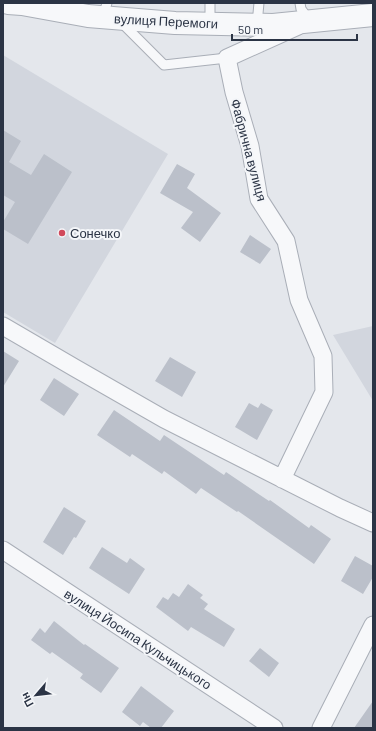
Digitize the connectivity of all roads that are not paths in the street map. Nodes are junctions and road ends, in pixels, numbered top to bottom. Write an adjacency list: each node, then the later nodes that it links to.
1 (8, 3): 4 (street, вулиця Перемоги)
2 (259, 3): 7 (lane)
3 (305, 12): 6 (street, вулиця Перемоги); 7 (street, вулиця Перемоги); 8 (street)
4 (109, 13): 5 (street, вулиця Перемоги); 8 (lane)
5 (210, 13): 7 (street, вулиця Перемоги)
6 (373, 15)
7 (257, 24)
8 (227, 58): 10 (street, Фабрична вулиця)
9 (3, 326): 10 (street)
10 (282, 479): 11 (street)
11 (373, 523)
12 (3, 550): 14 (street, вулиця Йосипа Кульчицького)
13 (373, 625): 15 (street)
14 (274, 728)
15 (321, 728)

